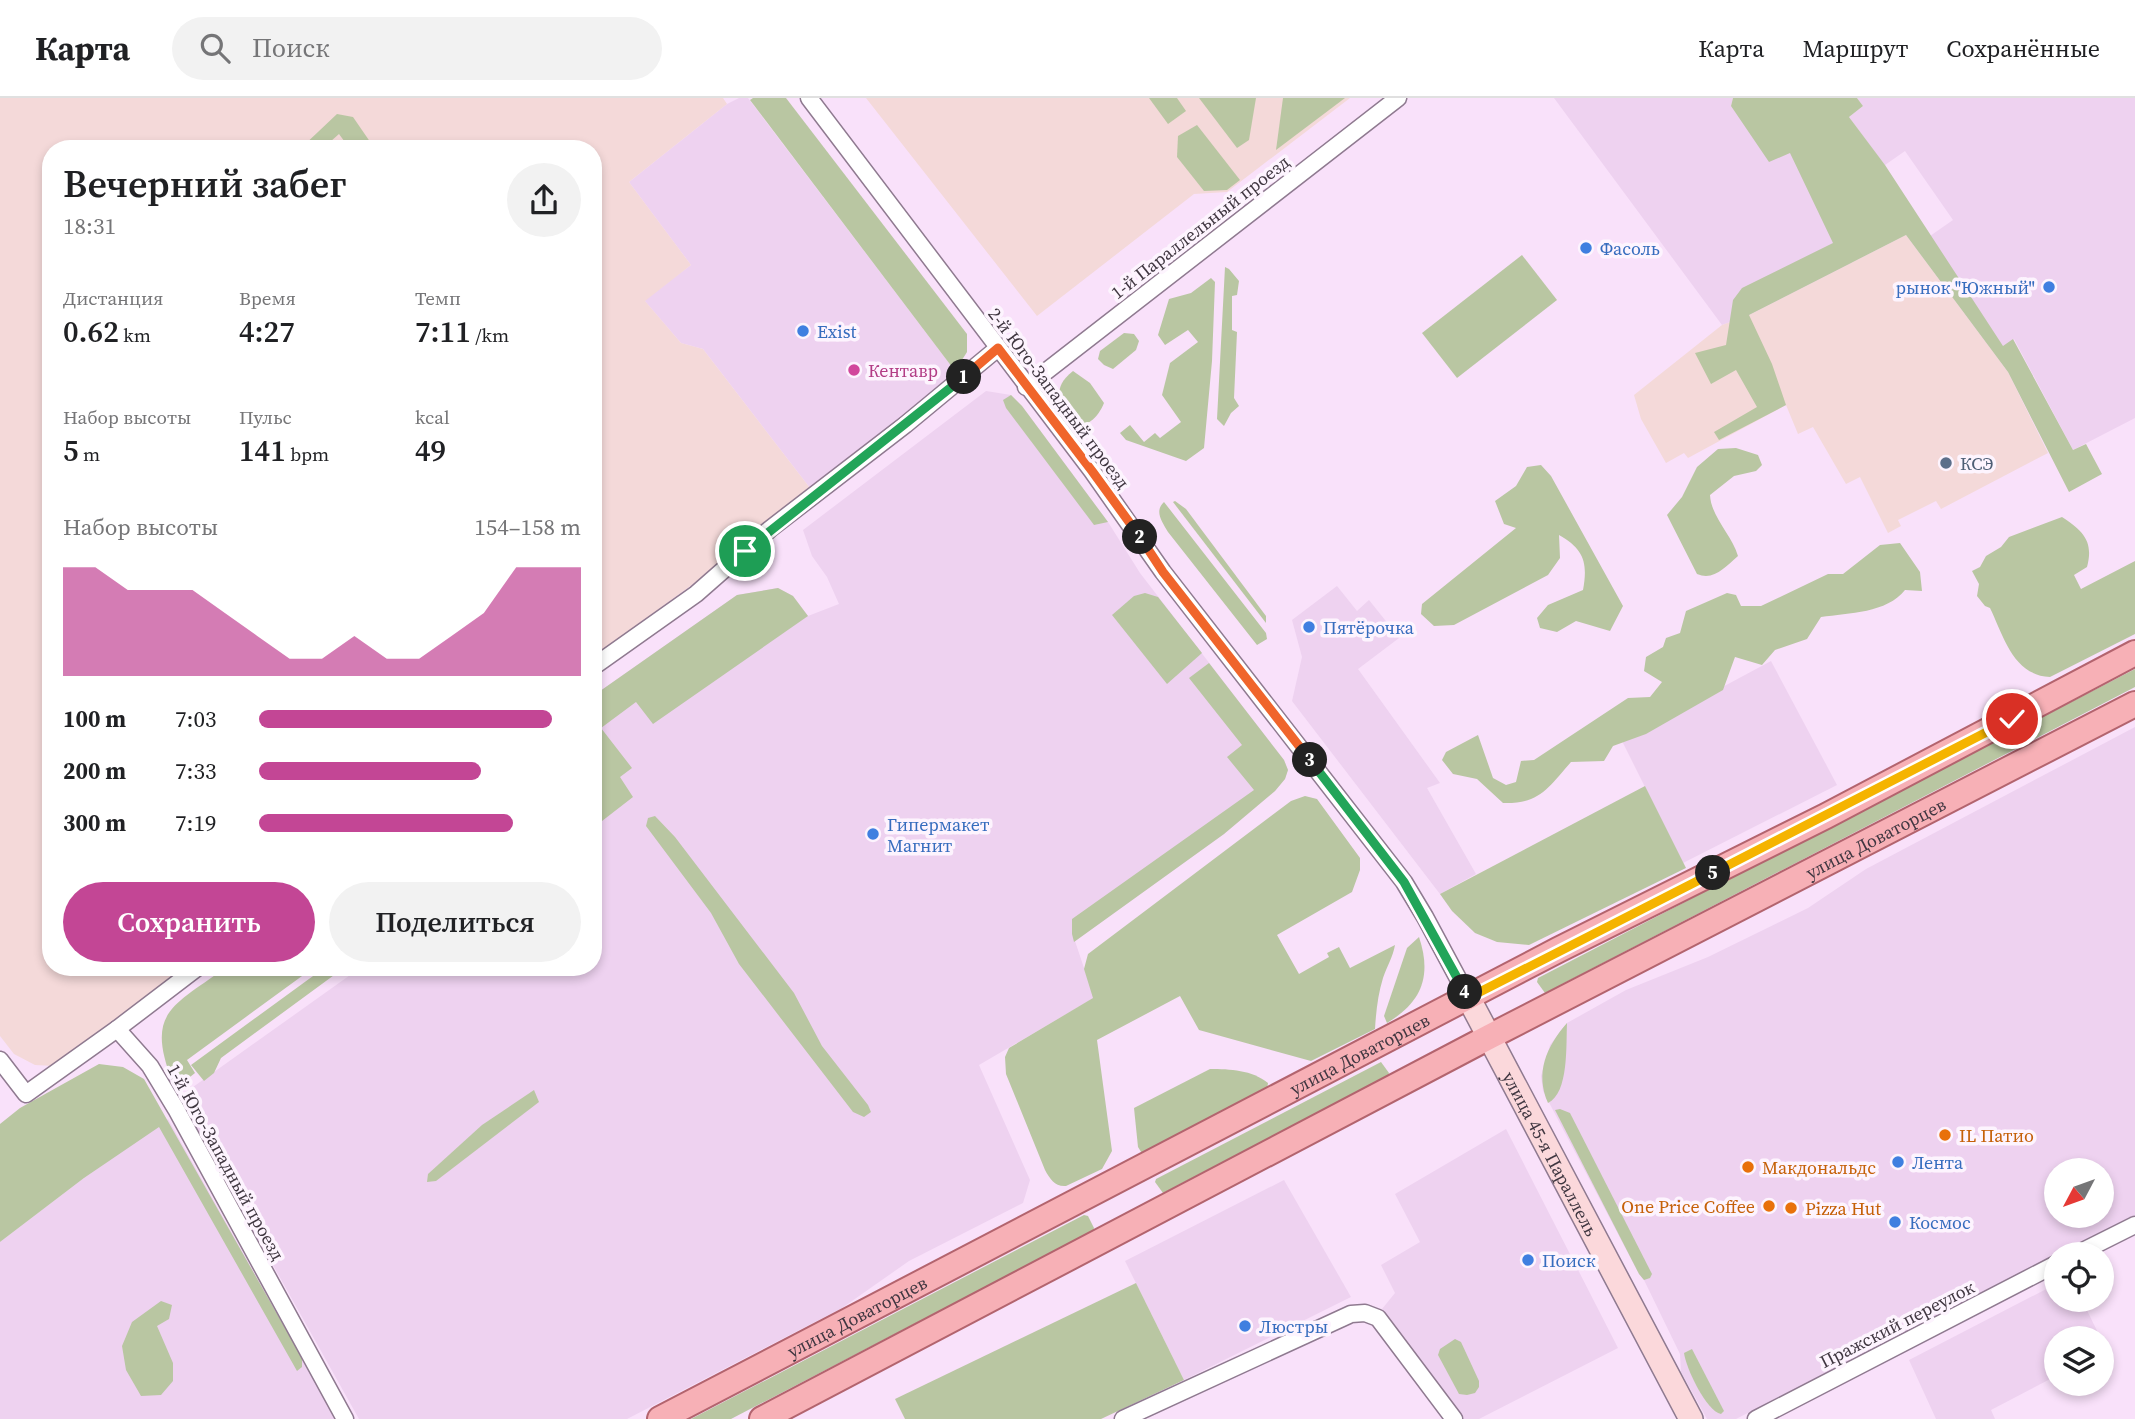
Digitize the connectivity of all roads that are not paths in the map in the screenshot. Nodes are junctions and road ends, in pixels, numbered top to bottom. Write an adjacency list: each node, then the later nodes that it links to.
1 (808, 98): 3 (street, 2-й Юго-Западный проезд)
2 (1398, 98): 4 (street, 1-й Параллельный проезд)
3 (998, 348): 4 (street, 2-й Юго-Западный проезд); 6 (street)
4 (1026, 387): 9 (street, 2-й Юго-Западный проезд)
5 (2135, 653): 9 (main road, улица Доваторцев)
6 (602, 661)
7 (2135, 704): 11 (main road, улица Доваторцев)
8 (187, 976): 10 (street)
9 (1468, 998): 11 (main road, улица 45-я Параллель); 17 (main road, улица Доваторцев)
10 (117, 1029): 12 (street); 16 (street, 1-й Юго-Западный проезд)
11 (1489, 1037): 18 (main road, улица Доваторцев); 21 (main road, улица 45-я Параллель)
12 (0, 1060)
13 (2135, 1225): 14 (street)
14 (2101, 1242)
15 (2044, 1270): 22 (street, Пражский переулок)
16 (345, 1419)
17 (660, 1419)
18 (762, 1419)
19 (1123, 1419): 20 (street)
20 (1454, 1419)
21 (1691, 1419)
22 (1756, 1419)

